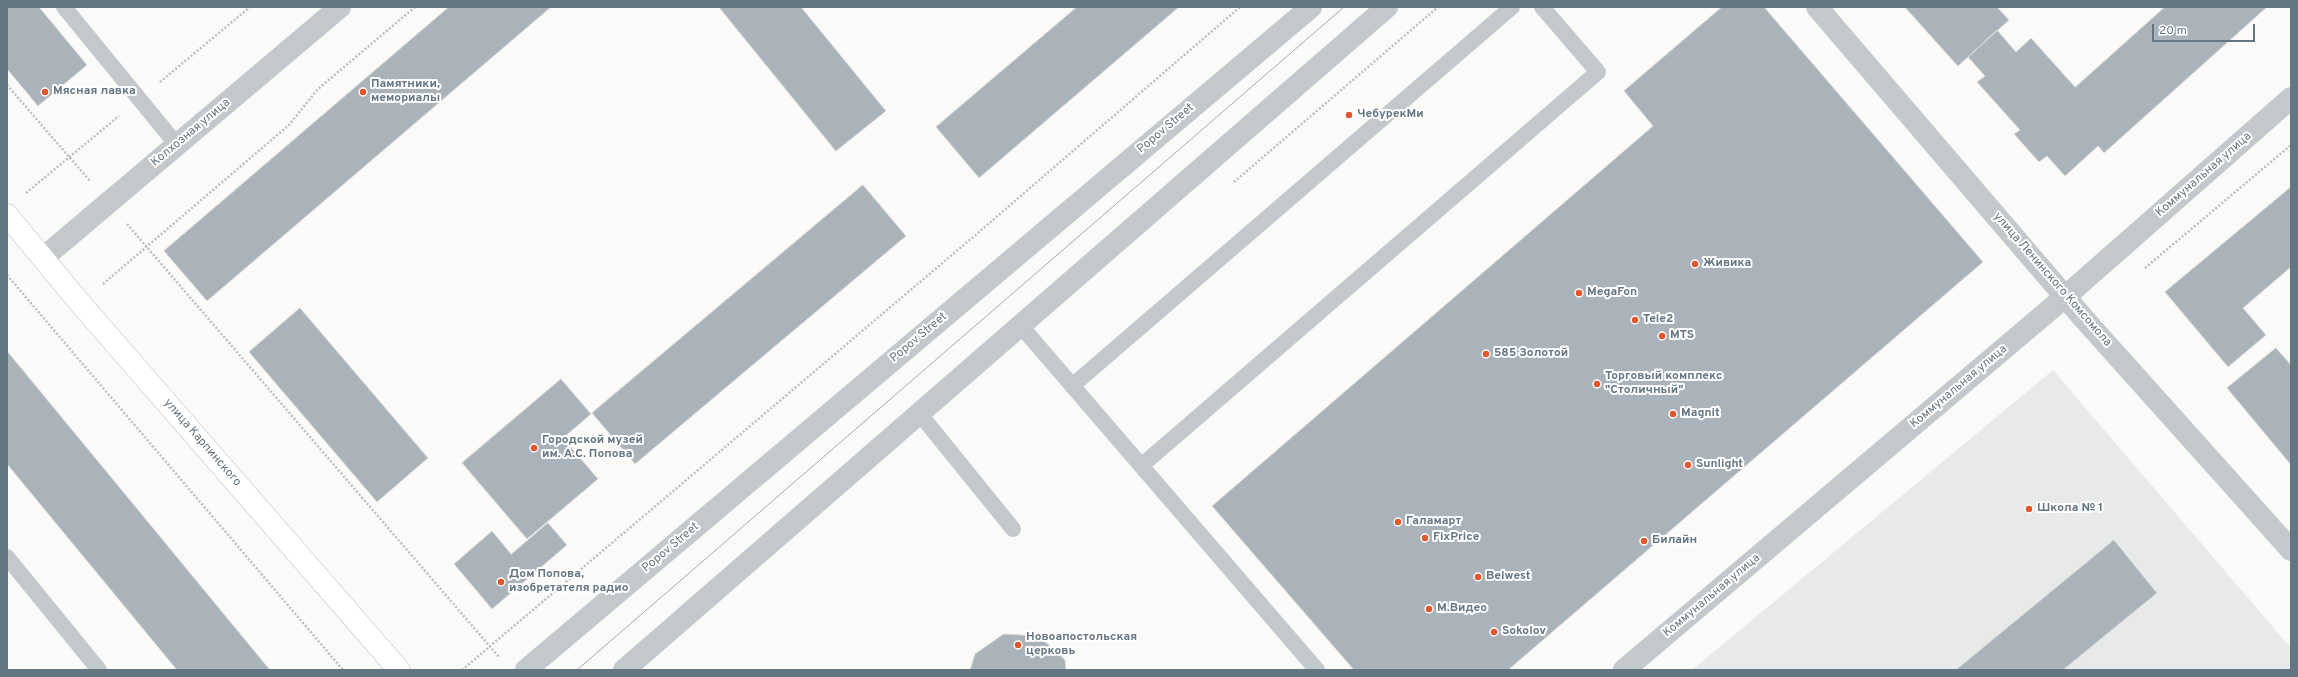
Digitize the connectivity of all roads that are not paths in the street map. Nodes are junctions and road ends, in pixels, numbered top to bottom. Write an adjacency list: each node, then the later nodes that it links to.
1 (64, 7): 9 (lane)
2 (340, 7): 9 (street, Колхозная улица)
3 (1311, 7): 23 (street, Popov Street)
4 (1387, 7): 13 (street)
5 (1512, 7): 14 (lane)
6 (1542, 7): 16 (lane)
7 (1817, 7): 12 (street, улица Ленинского Комсомола)
8 (2291, 98): 12 (street, Коммунальная улица)
9 (177, 145): 11 (street, Колхозная улица)
10 (7, 215): 11 (main road, улица Карпинского)
11 (43, 258): 22 (main road, улица Карпинского)
12 (2066, 296): 18 (street, улица Ленинского Комсомола); 20 (street, Коммунальная улица)
13 (1020, 326): 14 (lane); 15 (street)
14 (1072, 386): 16 (lane)
15 (919, 413): 17 (lane); 24 (street)
16 (1141, 466): 25 (lane)
17 (1013, 529)
18 (2291, 550)
19 (7, 557): 21 (lane)
20 (1628, 668)
21 (99, 670)
22 (399, 670)
23 (526, 670)
24 (624, 670)
25 (1317, 670)

